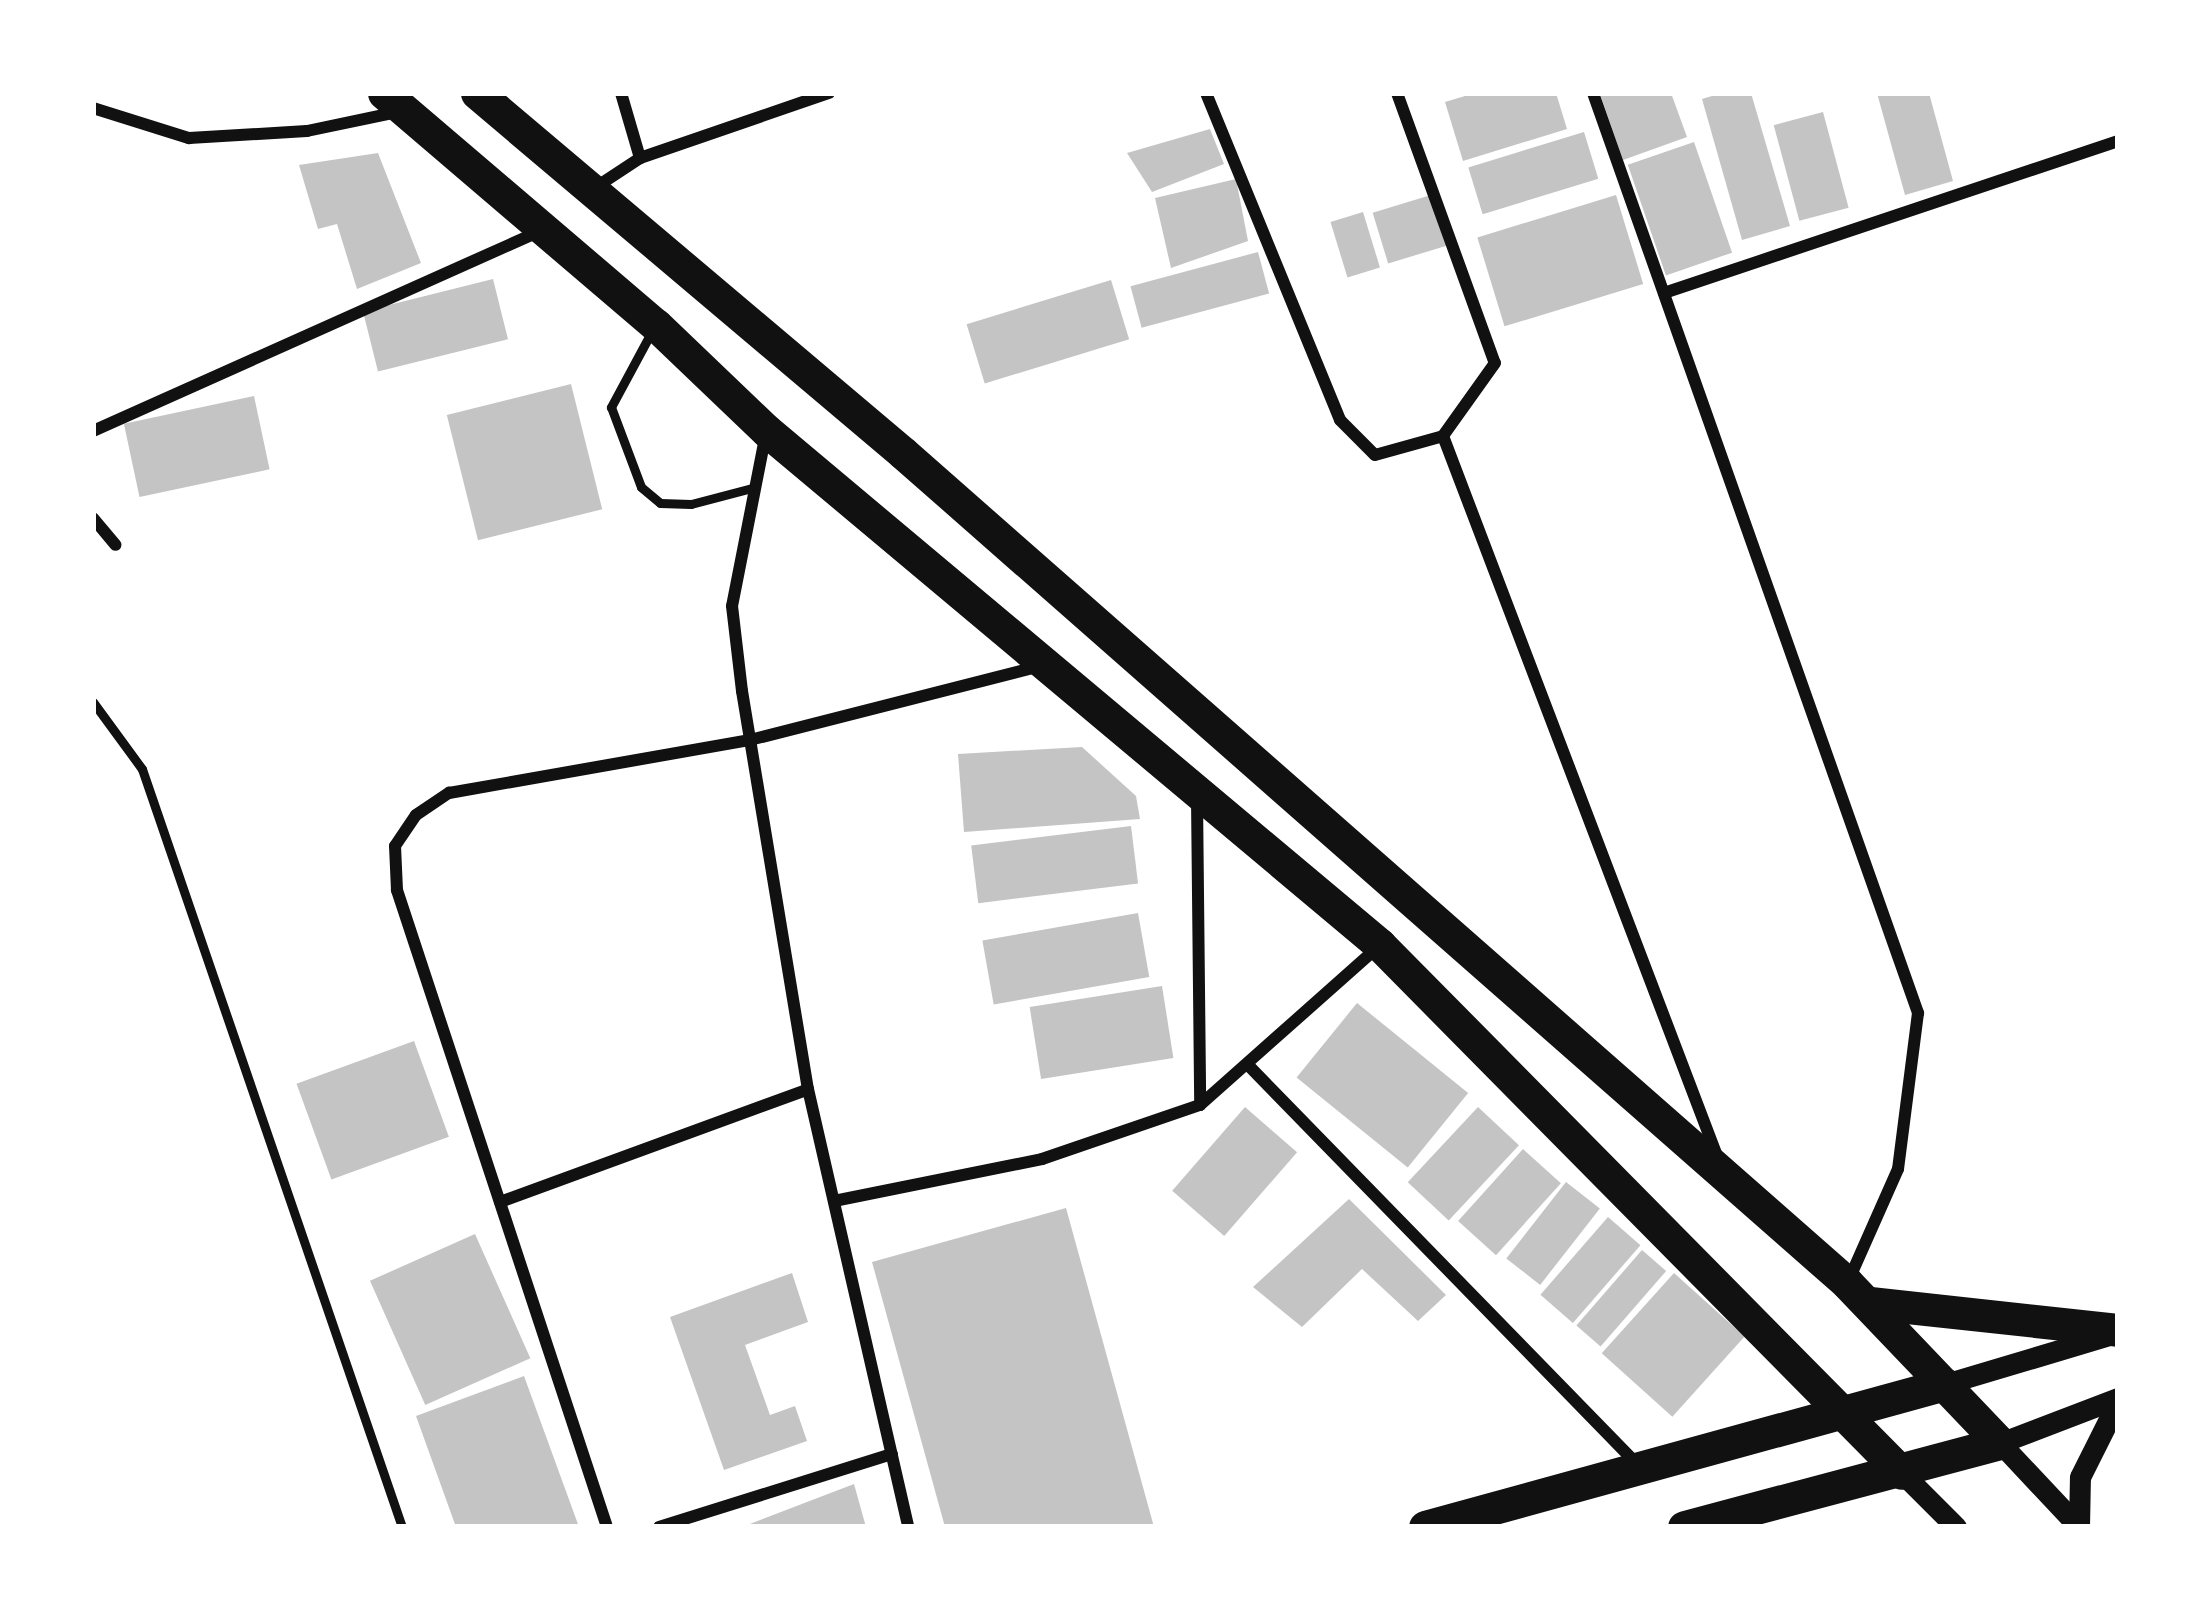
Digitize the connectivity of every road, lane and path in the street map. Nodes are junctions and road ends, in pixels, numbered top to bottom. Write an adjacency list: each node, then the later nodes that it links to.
1 (477, 93): 11 (highway)
2 (621, 93): 10 (street)
3 (829, 93): 10 (street)
4 (1206, 93): 17 (street)
5 (1396, 93): 17 (street)
6 (1593, 93): 13 (street)
7 (394, 102): 8 (street); 12 (highway)
8 (93, 108)
9 (2118, 140): 13 (street)
10 (640, 158): 11 (street)
11 (590, 191): 29 (highway)
12 (541, 230): 14 (highway); 15 (street)
13 (1664, 293): 32 (street)
14 (656, 325): 16 (highway); 18 (lane)
15 (93, 431)
16 (766, 431): 18 (street); 21 (highway)
17 (1443, 436): 29 (street)
18 (752, 488): 23 (street)
19 (93, 518): 20 (street)
20 (116, 545)
21 (1043, 666): 23 (street); 24 (highway)
22 (93, 702): 41 (lane)
23 (750, 740): 27 (street); 31 (street)
24 (1197, 791): 25 (highway); 28 (street)
25 (1380, 945): 26 (street); 36 (highway)
26 (1249, 1066): 28 (street); 39 (street)
27 (808, 1089): 30 (street); 31 (street)
28 (1200, 1105): 30 (street)
29 (1724, 1174): 32 (highway)
30 (834, 1201): 38 (street)
31 (500, 1202): 42 (street)
32 (1858, 1293): 33 (highway); 34 (highway)
33 (2118, 1331): 34 (street)
34 (1945, 1384): 36 (highway); 37 (highway)
35 (2118, 1399): 37 (street); 48 (street)
36 (1844, 1415): 39 (highway); 40 (highway)
37 (2000, 1444): 40 (highway); 48 (street)
38 (892, 1454): 43 (street); 44 (street)
39 (1641, 1468): 45 (highway)
40 (1902, 1473): 46 (highway); 47 (street)
41 (402, 1527)
42 (607, 1527)
43 (659, 1527)
44 (908, 1527)
45 (1425, 1527)
46 (1684, 1527)
47 (1956, 1527)
48 (2079, 1527)

